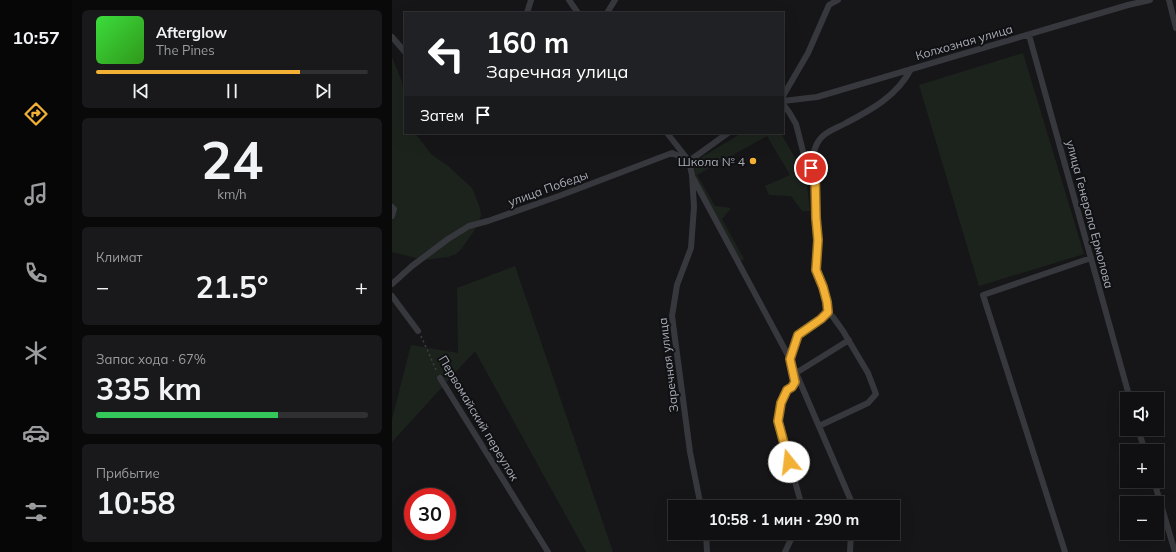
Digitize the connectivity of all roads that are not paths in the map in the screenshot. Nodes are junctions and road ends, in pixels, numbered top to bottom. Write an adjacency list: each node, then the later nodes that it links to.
1 (531, 0): 8 (street)
2 (569, 0): 9 (street)
3 (615, 0): 10 (street)
4 (838, 0): 16 (street)
5 (1150, 0): 7 (street, Колхозная улица)
6 (1169, 0): 11 (street)
7 (1127, 3): 12 (street, Колхозная улица)
8 (527, 12)
9 (577, 12)
10 (608, 12)
11 (1176, 28)
12 (1029, 35): 15 (street, Колхозная улица); 26 (street, улица Генерала Ермолова)
13 (392, 37): 14 (street)
14 (404, 51)
15 (911, 69): 17 (street, Колхозная улица); 22 (street)
16 (784, 94)
17 (784, 101)
18 (784, 105): 22 (street)
19 (668, 134): 21 (street)
20 (727, 134): 21 (street)
21 (689, 160): 23 (street, Заречная улица); 27 (street, улица Победы)
22 (811, 168): 29 (street)
23 (692, 175): 32 (street, Заречная улица); 38 (street, Заречная улица)
24 (392, 207): 25 (street)
25 (392, 216)
26 (1090, 258): 35 (street, улица Генерала Ермолова); 48 (street)
27 (392, 284)
28 (392, 296): 30 (street)
29 (828, 312): 31 (street); 32 (street)
30 (418, 331)
31 (848, 340): 33 (street); 36 (street)
32 (790, 359): 33 (street, Заречная улица); 39 (street, Заречная улица)
33 (796, 373): 36 (street, Заречная улица)
34 (440, 378): 45 (street, Первомайский переулок)
35 (1128, 392)
36 (819, 426): 40 (street, Заречная улица)
37 (1156, 488): 49 (street)
38 (700, 500)
39 (799, 500)
40 (851, 500)
41 (706, 540): 46 (street)
42 (791, 540): 44 (street)
43 (851, 540): 47 (street)
44 (787, 551)
45 (548, 552)
46 (707, 552)
47 (850, 552)
48 (1065, 552)
49 (1175, 552)

